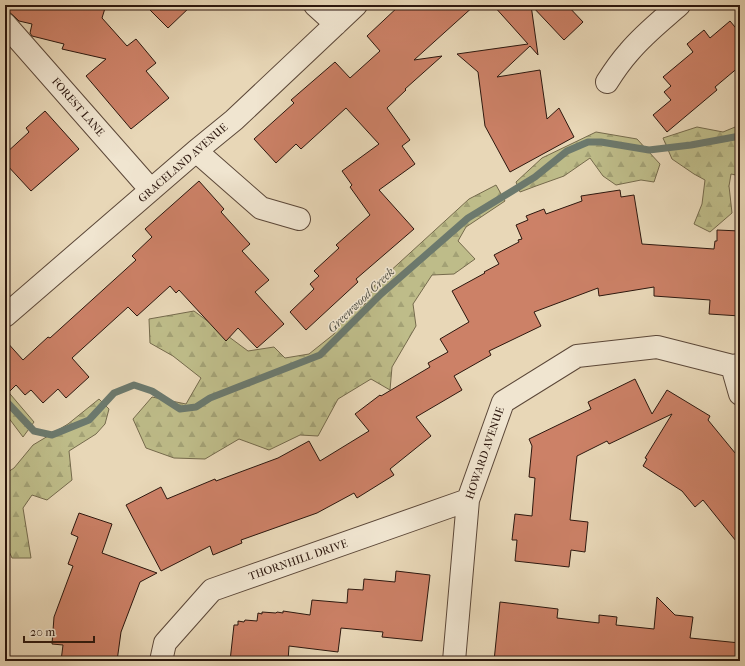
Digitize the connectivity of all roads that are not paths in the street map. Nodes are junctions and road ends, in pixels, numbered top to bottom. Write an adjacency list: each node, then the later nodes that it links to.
1 (315, 5): 5 (street)
2 (356, 5): 5 (street, GRACELAND AVENUE)
3 (679, 5): 6 (street)
4 (5, 24): 8 (street, FOREST LANE)
5 (336, 24): 7 (street, GRACELAND AVENUE)
6 (607, 82)
7 (196, 151): 8 (street, GRACELAND AVENUE); 9 (street)
8 (151, 190): 10 (street, GRACELAND AVENUE)
9 (299, 219)
10 (5, 316)
11 (736, 366): 12 (street); 13 (street, HOWARD AVENUE)
12 (740, 394)
13 (468, 500): 14 (street, THORNHILL DRIVE); 15 (street, HOWARD AVENUE)
14 (161, 661)
15 (454, 661)

